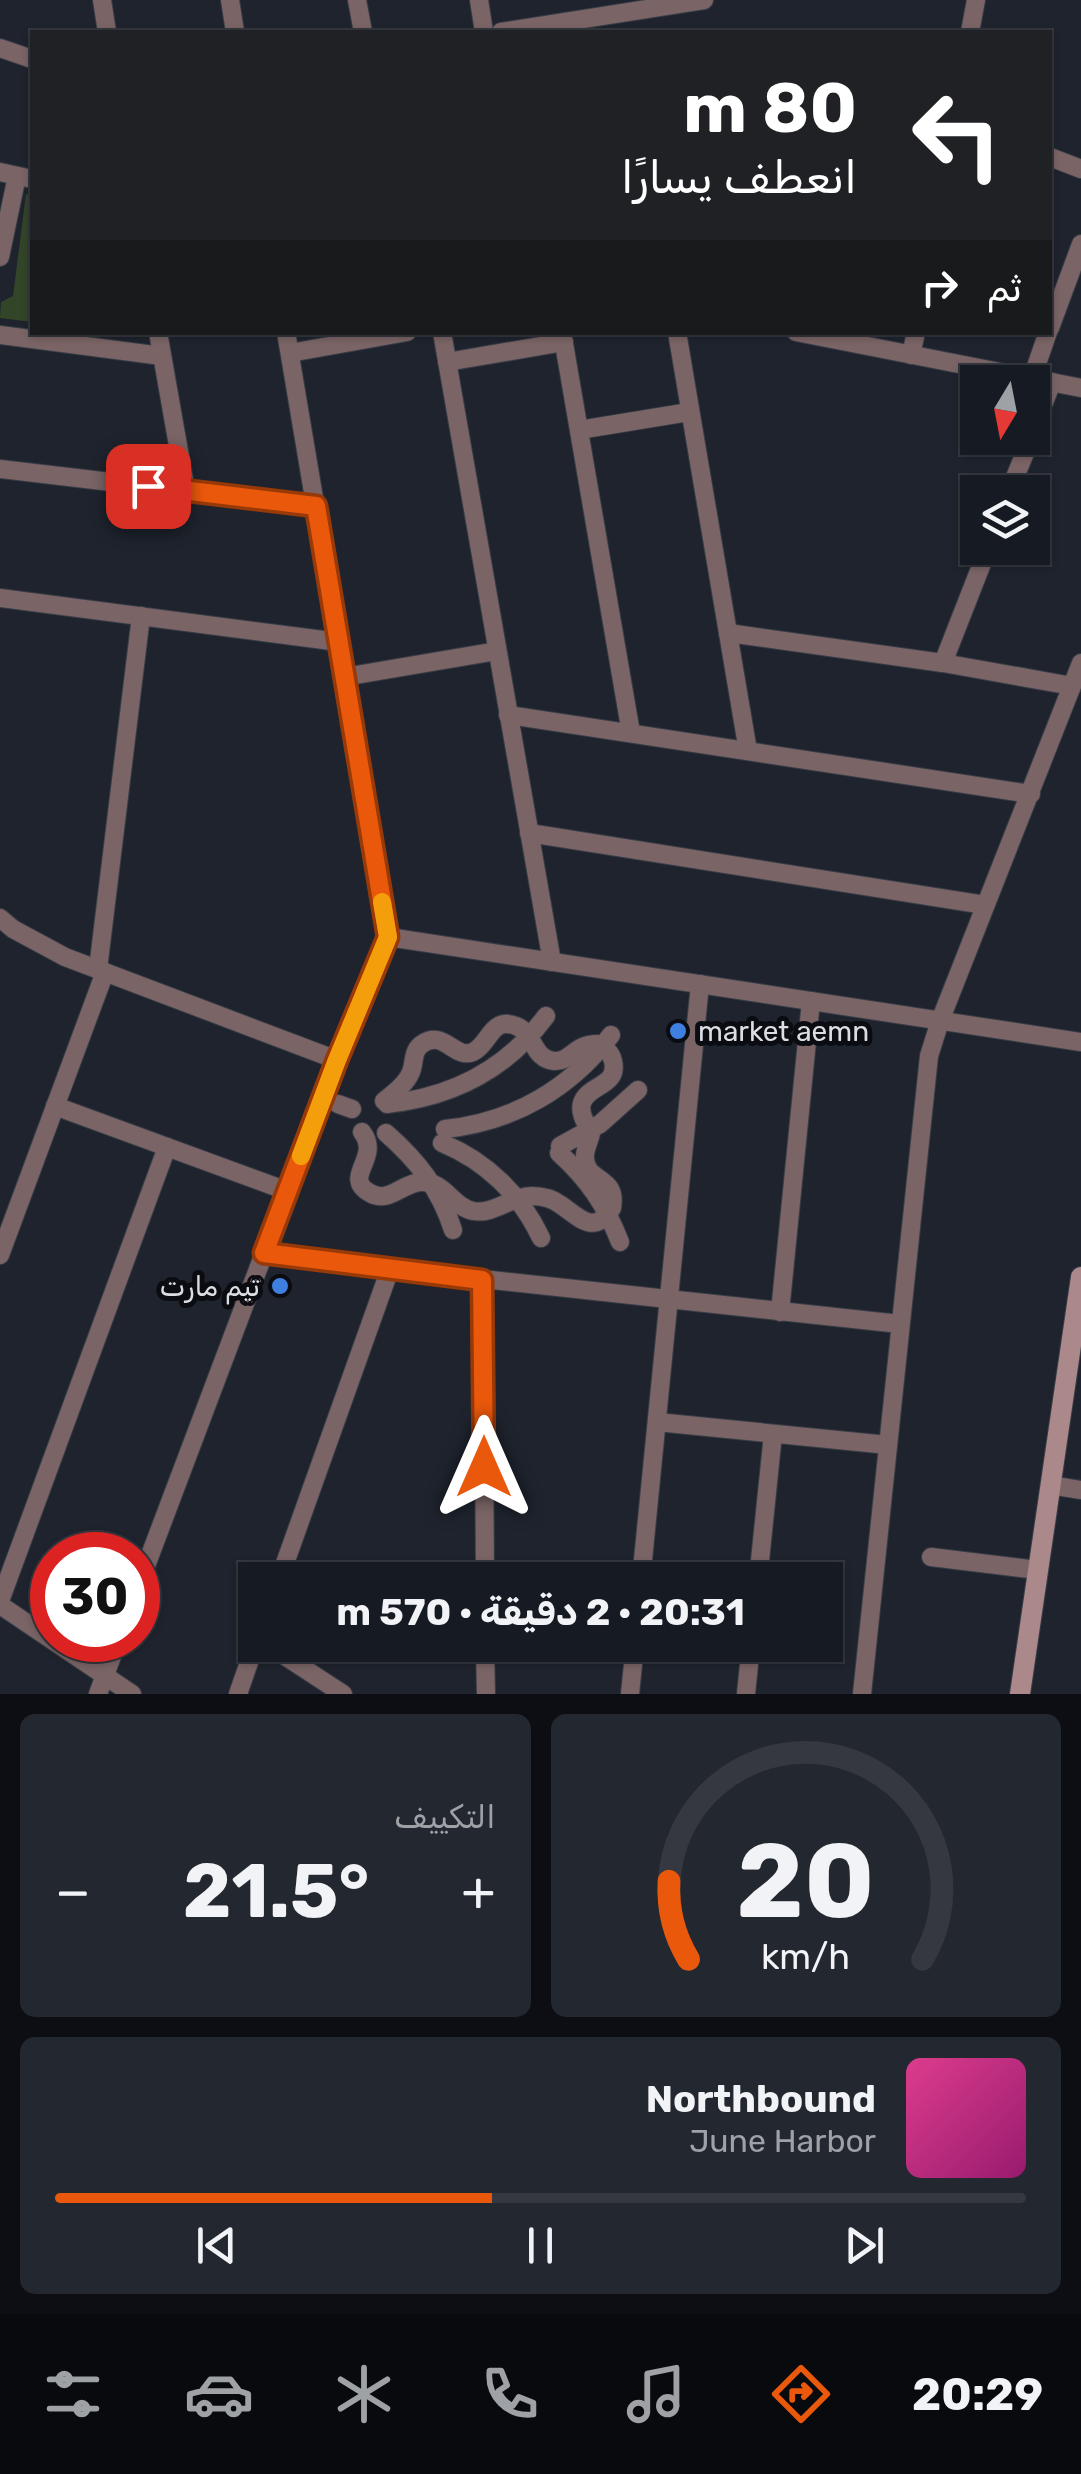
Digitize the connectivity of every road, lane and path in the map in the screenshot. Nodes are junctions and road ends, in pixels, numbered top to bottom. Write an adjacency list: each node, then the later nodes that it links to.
1 (102, 0): 8 (street)
2 (230, 0): 9 (street)
3 (358, 0): 10 (street)
4 (479, 0): 11 (street)
5 (704, 0): 7 (street)
6 (976, 0): 13 (street)
7 (600, 8): 12 (street)
8 (107, 30)
9 (236, 30)
10 (363, 30)
11 (484, 30)
12 (515, 30)
13 (970, 30)
14 (0, 48): 15 (street)
15 (30, 58)
16 (1052, 158): 17 (street)
17 (1081, 169)
18 (16, 176): 20 (street)
19 (1081, 244): 21 (street)
20 (0, 257)
21 (1052, 322)
22 (158, 335): 34 (street)
23 (287, 335): 32 (street)
24 (391, 335): 32 (street)
25 (442, 335): 35 (street)
26 (677, 335): 41 (street)
27 (811, 335): 33 (street)
28 (915, 335): 33 (street)
29 (1047, 335): 37 (street)
30 (0, 336): 34 (street)
31 (563, 337): 35 (street); 42 (street)
32 (290, 354): 45 (street)
33 (912, 355): 36 (street)
34 (162, 356): 44 (street)
35 (447, 362): 51 (street)
36 (964, 365)
37 (1037, 365)
38 (1052, 382): 39 (street); 40 (street)
39 (1050, 387)
40 (1081, 388)
41 (690, 412): 42 (street); 49 (street)
42 (579, 430): 57 (street)
43 (0, 468): 44 (street)
44 (186, 491): 45 (street)
45 (316, 506): 50 (street)
46 (981, 565): 52 (street)
47 (0, 598): 48 (street)
48 (141, 616): 50 (street); 65 (street)
49 (728, 633): 52 (street); 58 (street)
50 (339, 642): 54 (street)
51 (497, 651): 54 (street); 56 (street)
52 (943, 662): 55 (street)
53 (1081, 663): 55 (street)
54 (344, 677): 63 (street)
55 (1072, 686): 59 (street)
56 (508, 715): 57 (street); 60 (street)
57 (631, 733): 58 (street)
58 (748, 751): 59 (street)
59 (1030, 794): 61 (street)
60 (528, 833): 61 (street); 64 (street)
61 (985, 905): 69 (street)
62 (4, 929): 65 (street)
63 (388, 937): 64 (street); 73 (street)
64 (552, 962): 66 (street)
65 (102, 970): 73 (street); 75 (street)
66 (700, 984): 67 (street); 92 (street)
67 (811, 1001): 69 (street); 93 (street)
68 (546, 1016): 70 (street)
69 (940, 1020): 72 (street); 94 (street)
70 (529, 1036): 70 (street); 71 (street)
71 (607, 1041): 76 (street); 82 (street)
72 (1081, 1042)
73 (337, 1060): 81 (street)
74 (638, 1090): 76 (street)
75 (56, 1106): 79 (street); 88 (street)
76 (590, 1130): 83 (street); 83 (street)
77 (362, 1132): 80 (street)
78 (386, 1133): 80 (street)
79 (167, 1148): 81 (street); 107 (street)
80 (433, 1184): 82 (street); 84 (street)
81 (287, 1192): 87 (street)
82 (516, 1198): 83 (street); 85 (street)
83 (608, 1213): 86 (street)
84 (453, 1230)
85 (541, 1238)
86 (620, 1242)
87 (264, 1253): 89 (street); 100 (street)
88 (0, 1255)
89 (390, 1269): 91 (street); 102 (street)
90 (1081, 1277): 98 (street)
91 (482, 1280): 92 (street); 103 (street)
92 (669, 1299): 93 (street); 95 (street)
93 (780, 1312): 94 (street)
94 (900, 1324): 97 (street)
95 (657, 1422): 96 (street); 104 (street)
96 (773, 1434): 97 (street); 105 (street)
97 (888, 1445): 122 (street)
98 (1050, 1486): 99 (street); 106 (street)
99 (1081, 1490)
100 (159, 1532)
101 (930, 1557): 106 (street)
102 (284, 1562)
103 (485, 1562)
104 (643, 1562)
105 (760, 1562)
106 (1038, 1570): 123 (street)
107 (0, 1603): 114 (street)
108 (109, 1662): 114 (street)
109 (249, 1662): 117 (street)
110 (294, 1662): 118 (street)
111 (486, 1662): 119 (street)
112 (633, 1662): 120 (street)
113 (749, 1662): 121 (street)
114 (104, 1675): 115 (street); 116 (street)
115 (98, 1694)
116 (132, 1694)
117 (238, 1694)
118 (343, 1694)
119 (486, 1694)
120 (630, 1694)
121 (746, 1694)
122 (862, 1694)
123 (1020, 1694)

